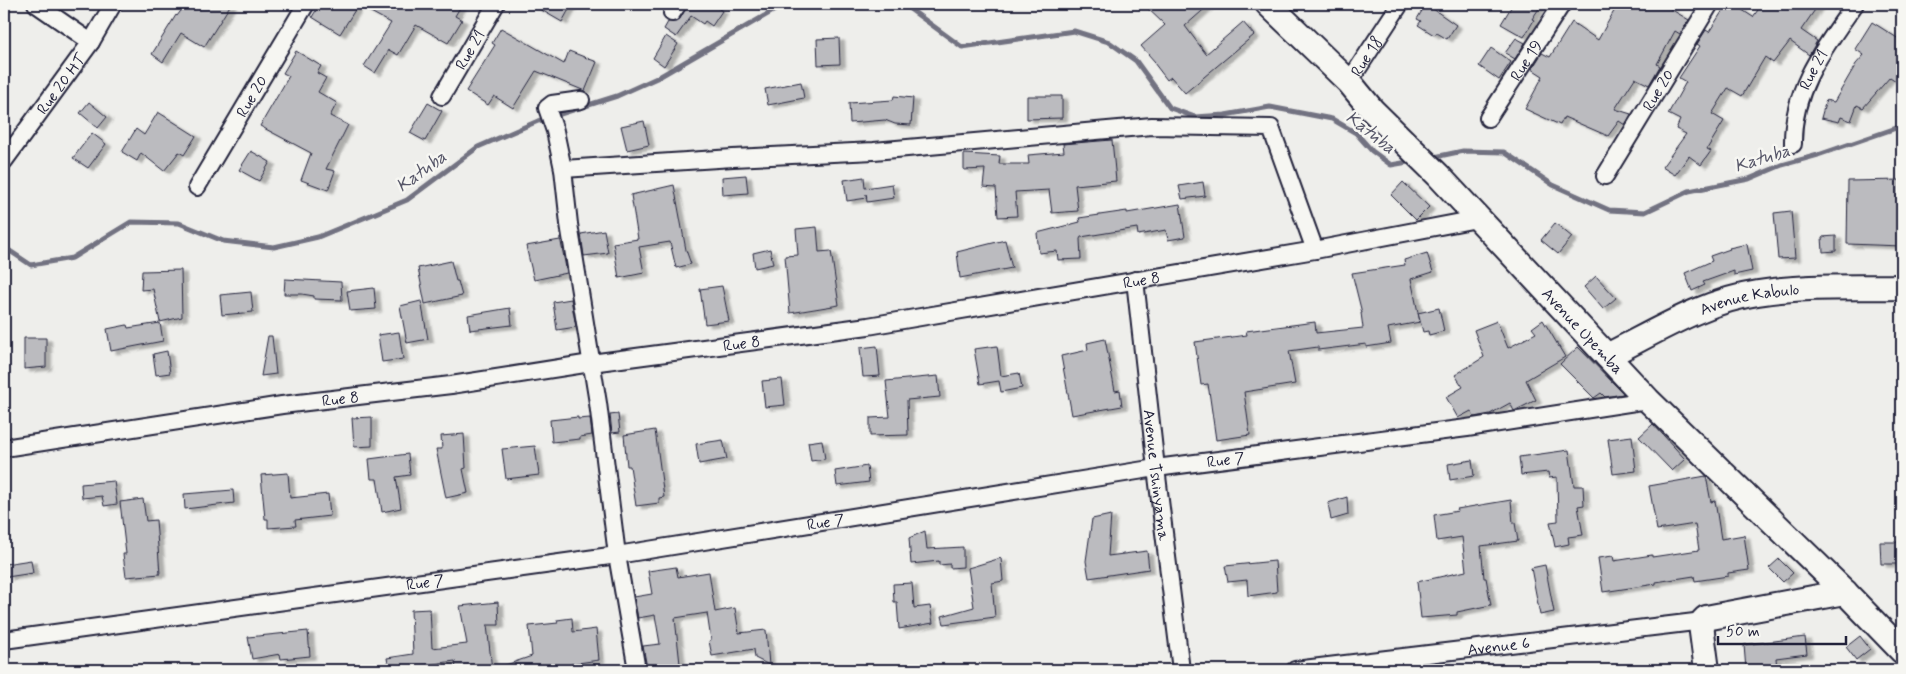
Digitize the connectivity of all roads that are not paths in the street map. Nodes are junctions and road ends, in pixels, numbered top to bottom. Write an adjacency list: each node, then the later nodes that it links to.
1 (36, 4): 10 (street)
2 (114, 4): 10 (street, Rue 20 HT)
3 (306, 4): 19 (street, Rue 20)
4 (496, 4): 12 (street, Rue 21)
5 (1268, 4): 11 (street, Avenue Upemba)
6 (1400, 4): 11 (street, Rue 18)
7 (1562, 4): 14 (street, Rue 19)
8 (1710, 4): 18 (street, Rue 20)
9 (1855, 4): 15 (street, Rue 21)
10 (91, 42): 16 (street, Rue 20 HT)
11 (1350, 82): 20 (street, Avenue Upemba)
12 (442, 96)
13 (581, 100): 17 (street)
14 (1488, 118)
15 (1793, 144)
16 (4, 160)
17 (563, 169): 21 (street); 25 (street)
18 (1605, 176)
19 (197, 187)
20 (1477, 219): 21 (street, Rue 8); 24 (street, Avenue Upemba)
21 (1315, 250): 22 (street, Rue 8)
22 (1135, 280): 25 (street, Rue 8); 28 (street, Avenue Tshinyama)
23 (1902, 287): 24 (street, Avenue Kabulo)
24 (1607, 356): 26 (street, Avenue Upemba)
25 (591, 363): 27 (street, Rue 8); 29 (street)
26 (1648, 400): 28 (street, Rue 7); 30 (street, Avenue Upemba)
27 (4, 448)
28 (1156, 468): 29 (street, Rue 7); 35 (street, Avenue Tshinyama)
29 (617, 555): 32 (street, Rue 7); 34 (street)
30 (1845, 592): 31 (street); 33 (street, Avenue Upemba)
31 (1702, 621): 36 (street, Avenue 6); 37 (street)
32 (4, 640)
33 (1902, 652)
34 (637, 670)
35 (1181, 670)
36 (1295, 670)
37 (1707, 670)

